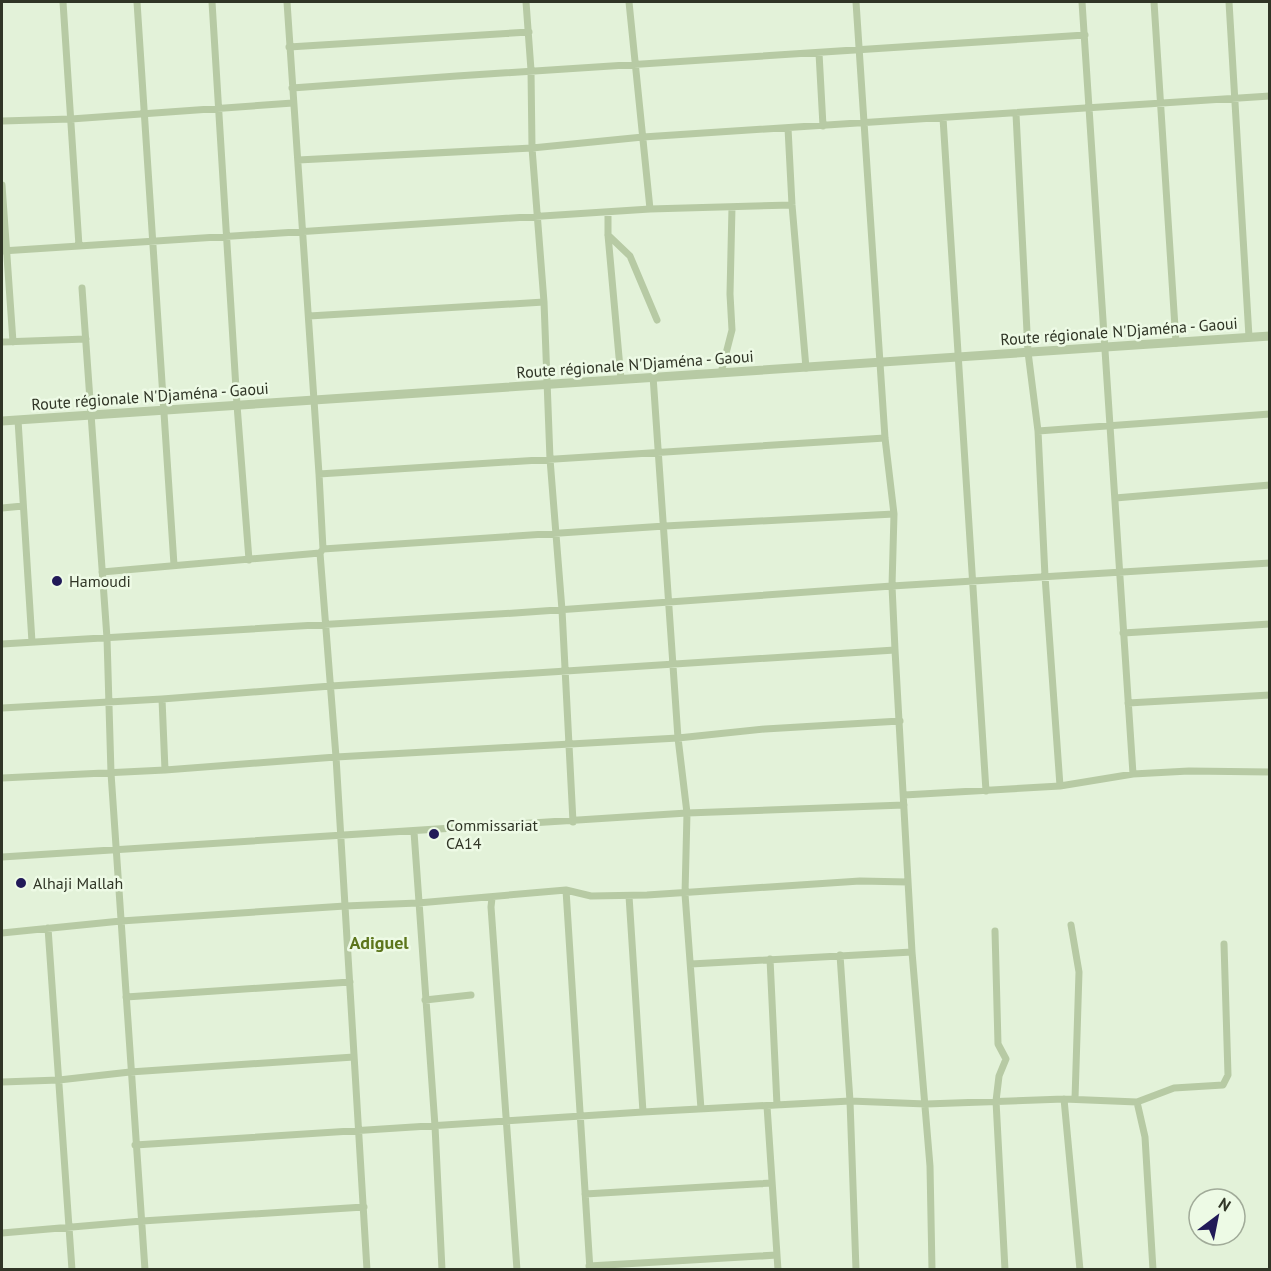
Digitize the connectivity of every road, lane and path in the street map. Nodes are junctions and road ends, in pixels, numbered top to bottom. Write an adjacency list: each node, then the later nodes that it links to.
1 (63, 2): 28 (street)
2 (137, 2): 25 (street)
3 (212, 2): 23 (street)
4 (287, 2): 13 (street)
5 (526, 2): 11 (street)
6 (629, 2): 16 (street)
7 (856, 2): 14 (street)
8 (1082, 2): 12 (street)
9 (1154, 2): 22 (street)
10 (1229, 2): 20 (street)
11 (529, 32): 13 (street); 17 (street)
12 (1085, 35): 14 (street); 24 (street)
13 (289, 47): 18 (street)
14 (859, 50): 15 (street); 30 (street)
15 (819, 53): 16 (street); 31 (street)
16 (634, 63): 17 (street); 33 (street)
17 (531, 70): 18 (street); 34 (street)
18 (292, 88): 21 (street)
19 (1269, 96): 20 (street)
20 (1234, 98): 22 (street); 53 (street)
21 (293, 103): 23 (street); 35 (street)
22 (1160, 103): 24 (street); 57 (street)
23 (220, 108): 25 (street); 44 (street)
24 (1090, 108): 26 (street); 58 (street)
25 (144, 114): 28 (street); 45 (street)
26 (1016, 114): 27 (street); 59 (street)
27 (943, 118): 30 (street); 60 (street)
28 (71, 119): 29 (street); 46 (street)
29 (2, 121)
30 (863, 123): 31 (street); 61 (street)
31 (823, 126): 32 (street)
32 (788, 128): 33 (street); 37 (street)
33 (642, 137): 34 (street); 39 (street)
34 (532, 148): 35 (street); 41 (street)
35 (298, 160): 42 (street)
36 (2, 185): 47 (street)
37 (792, 205): 38 (street); 62 (street)
38 (732, 207): 39 (street); 63 (street)
39 (650, 209): 40 (street)
40 (608, 213): 41 (street); 43 (street)
41 (538, 216): 42 (street); 49 (street)
42 (302, 232): 44 (street); 50 (street)
43 (608, 235): 51 (street); 65 (street)
44 (226, 238): 45 (street); 68 (street)
45 (152, 241): 46 (street); 69 (street)
46 (79, 246): 47 (street)
47 (4, 251): 56 (street)
48 (82, 288): 54 (street)
49 (544, 302): 50 (street); 66 (street)
50 (309, 316): 67 (street)
51 (657, 320)
52 (1269, 336): 53 (street, Route régionale N'Djaména - Gaoui)
53 (1249, 337): 57 (street, Route régionale N'Djaména - Gaoui)
54 (86, 339): 56 (street); 71 (street)
55 (2, 342): 56 (street)
56 (13, 342)
57 (1176, 343): 58 (street, Route régionale N'Djaména - Gaoui)
58 (1106, 348): 59 (street, Route régionale N'Djaména - Gaoui); 74 (street)
59 (1028, 352): 60 (street, Route régionale N'Djaména - Gaoui); 75 (street)
60 (959, 357): 61 (street, Route régionale N'Djaména - Gaoui); 94 (street)
61 (881, 362): 62 (street, Route régionale N'Djaména - Gaoui); 76 (street)
62 (806, 368): 63 (street, Route régionale N'Djaména - Gaoui)
63 (721, 373): 64 (street, Route régionale N'Djaména - Gaoui)
64 (653, 376): 65 (street, Route régionale N'Djaména - Gaoui); 77 (street)
65 (621, 379): 66 (street, Route régionale N'Djaména - Gaoui)
66 (548, 384): 67 (street, Route régionale N'Djaména - Gaoui); 78 (street)
67 (314, 401): 68 (street, Route régionale N'Djaména - Gaoui); 79 (street)
68 (237, 405): 69 (street, Route régionale N'Djaména - Gaoui); 88 (street)
69 (164, 410): 71 (street, Route régionale N'Djaména - Gaoui); 90 (street)
70 (1269, 414): 74 (street)
71 (92, 415): 72 (street, Route régionale N'Djaména - Gaoui); 91 (street)
72 (18, 420): 73 (street, Route régionale N'Djaména - Gaoui); 82 (street)
73 (2, 421)
74 (1110, 425): 75 (street); 81 (street)
75 (1038, 431): 93 (street)
76 (885, 438): 77 (street); 84 (street)
77 (658, 451): 78 (street); 85 (street)
78 (550, 459): 79 (street); 86 (street)
79 (319, 474): 87 (street)
80 (1269, 485): 81 (street)
81 (1115, 498): 92 (street)
82 (23, 506): 83 (street); 102 (street)
83 (2, 508)
84 (894, 514): 85 (street); 95 (street)
85 (665, 526): 86 (street); 96 (street)
86 (556, 534): 87 (street); 97 (street)
87 (322, 551): 88 (street); 98 (street)
88 (249, 560): 90 (street)
89 (1269, 563): 92 (street)
90 (174, 565): 91 (street)
91 (102, 572): 101 (street)
92 (1120, 572): 93 (street); 100 (street)
93 (1045, 576): 94 (street); 122 (street)
94 (974, 582): 95 (street); 123 (street)
95 (892, 586): 96 (street); 104 (street)
96 (669, 603): 97 (street); 105 (street)
97 (562, 610): 98 (street); 106 (street)
98 (326, 624): 101 (street); 107 (street)
99 (1269, 624): 100 (street)
100 (1122, 633): 111 (street)
101 (107, 638): 102 (street); 110 (street)
102 (32, 642): 103 (street)
103 (2, 644)
104 (895, 650): 105 (street); 113 (street)
105 (674, 663): 106 (street); 114 (street)
106 (566, 671): 107 (street); 115 (street)
107 (331, 686): 109 (street); 116 (street)
108 (1269, 695): 111 (street)
109 (162, 699): 110 (street); 117 (street)
110 (110, 701): 112 (street); 119 (street)
111 (1128, 704): 120 (street)
112 (2, 708)
113 (900, 721): 114 (street); 124 (street)
114 (678, 738): 115 (street); 126 (street)
115 (570, 744): 116 (street); 127 (street)
116 (336, 757): 117 (street); 129 (street)
117 (165, 770): 119 (street)
118 (1269, 772): 120 (street)
119 (111, 773): 121 (street); 130 (street)
120 (1132, 774): 122 (street)
121 (2, 778)
122 (1060, 786): 123 (street)
123 (986, 791): 124 (street)
124 (904, 795): 125 (street)
125 (904, 806): 126 (street); 132 (street)
126 (687, 813): 127 (street); 134 (street)
127 (573, 822): 128 (street)
128 (414, 832): 129 (street); 137 (street)
129 (340, 835): 130 (street); 138 (street)
130 (117, 851): 131 (street); 139 (street)
131 (2, 857)
132 (908, 882): 134 (street); 145 (street)
133 (566, 890): 135 (street); 136 (street); 167 (street)
134 (686, 894): 135 (street); 148 (street)
135 (629, 896): 166 (street)
136 (492, 897): 137 (street); 168 (street)
137 (418, 903): 138 (street); 152 (street)
138 (345, 906): 139 (street); 149 (street)
139 (121, 921): 141 (street); 151 (street)
140 (1071, 926): 158 (street)
141 (48, 928): 143 (street); 155 (street)
142 (995, 932): 160 (street)
143 (2, 933)
144 (1224, 944): 161 (street)
145 (912, 952): 146 (street); 162 (street)
146 (840, 955): 147 (street); 159 (street)
147 (770, 959): 148 (street); 163 (street)
148 (691, 964): 165 (street)
149 (350, 982): 151 (street); 153 (street)
150 (471, 995): 152 (street)
151 (126, 997): 154 (street)
152 (425, 999): 169 (street)
153 (354, 1057): 154 (street); 170 (street)
154 (130, 1072): 155 (street); 171 (street)
155 (59, 1080): 156 (street); 176 (street)
156 (2, 1082)
157 (1064, 1099): 158 (street); 160 (street); 189 (street)
158 (1075, 1099): 161 (street)
159 (850, 1101): 162 (street); 163 (street); 186 (street)
160 (996, 1101): 162 (street); 188 (street)
161 (1137, 1102): 190 (street)
162 (926, 1104): 187 (street)
163 (777, 1105): 164 (street)
164 (766, 1106): 165 (street); 172 (street)
165 (701, 1109): 166 (street)
166 (644, 1112): 167 (street)
167 (579, 1116): 168 (street); 173 (street)
168 (506, 1122): 169 (street); 184 (street)
169 (435, 1126): 170 (street); 183 (street)
170 (359, 1131): 171 (street); 174 (street)
171 (135, 1145): 175 (street)
172 (772, 1183): 173 (street); 178 (street)
173 (585, 1194): 179 (street)
174 (364, 1208): 175 (street); 182 (street)
175 (142, 1221): 176 (street); 181 (street)
176 (69, 1227): 177 (street); 180 (street)
177 (2, 1233)
178 (777, 1255): 179 (street); 185 (street)
179 (590, 1268)
180 (72, 1269)
181 (145, 1269)
182 (367, 1269)
183 (442, 1269)
184 (517, 1269)
185 (778, 1269)
186 (856, 1269)
187 (932, 1269)
188 (1005, 1269)
189 (1080, 1269)
190 (1153, 1269)

